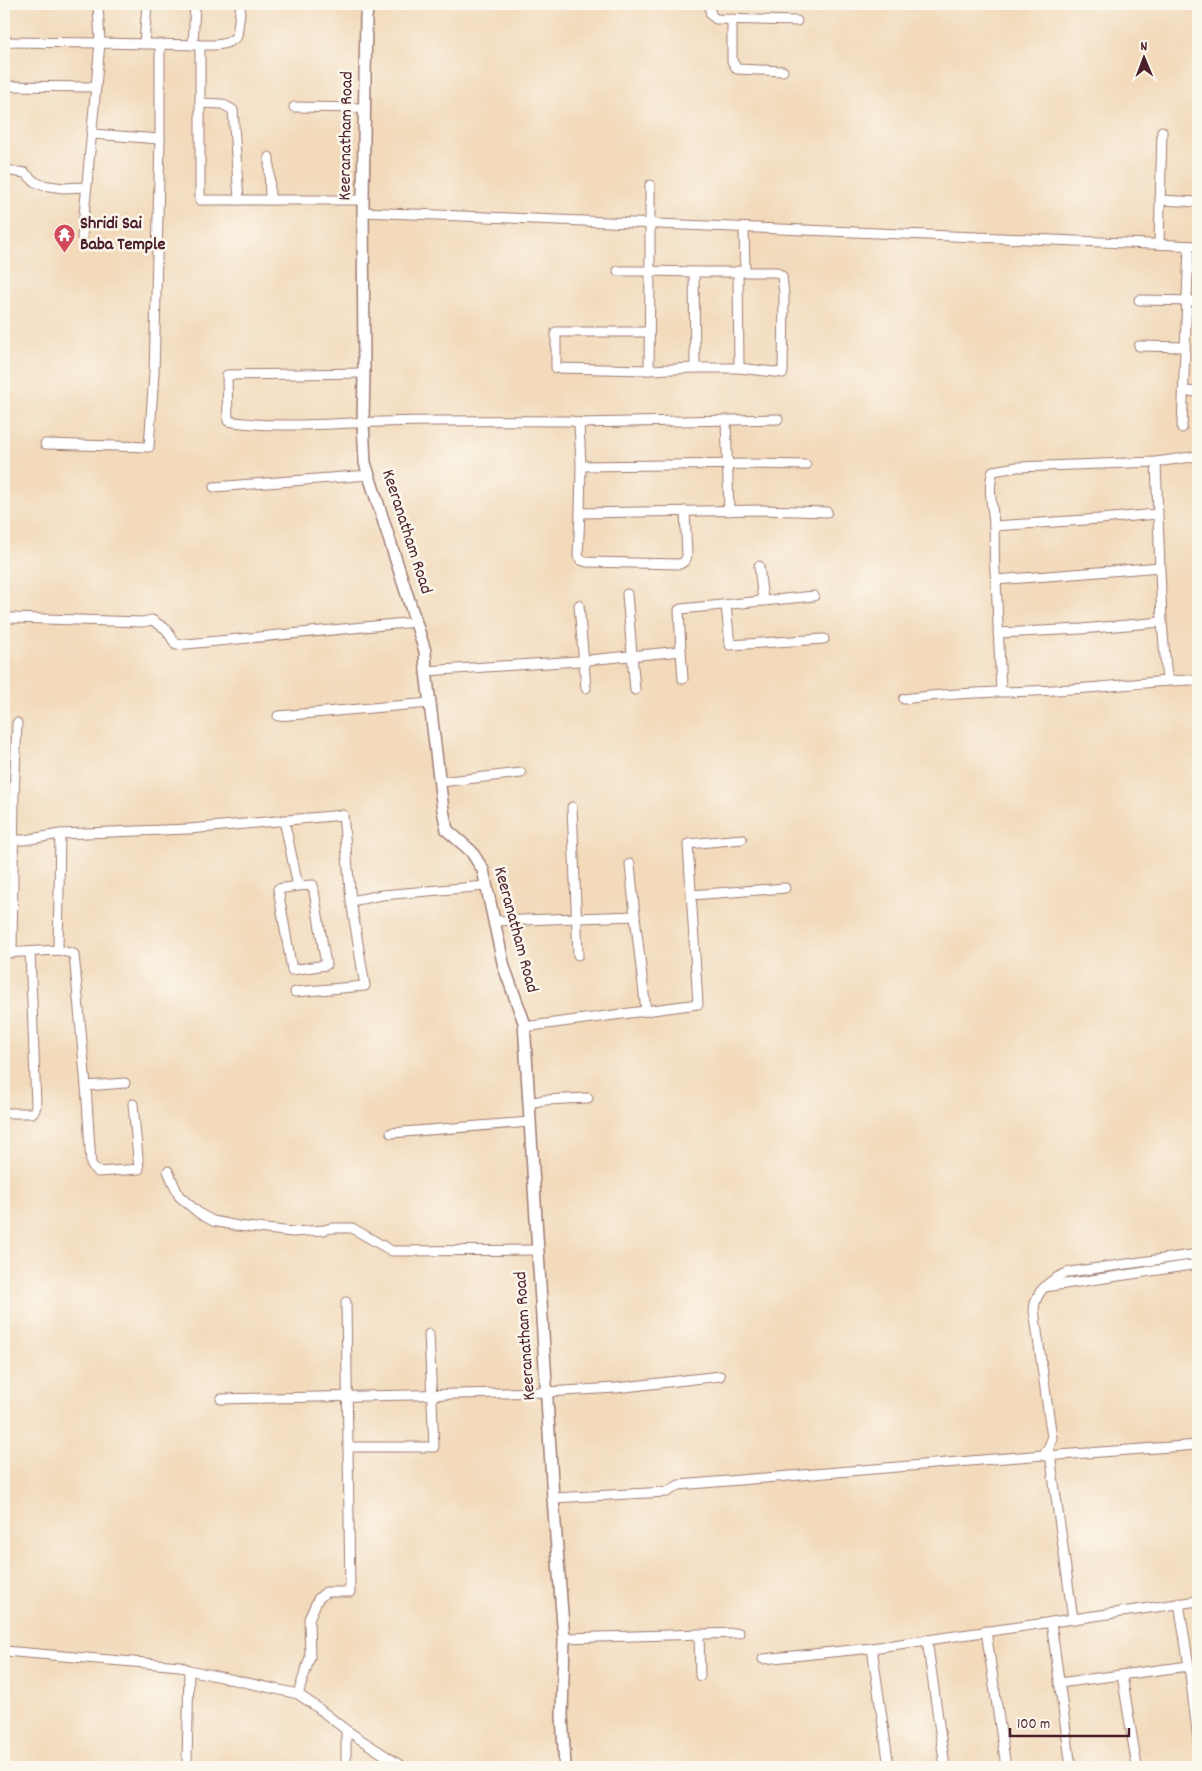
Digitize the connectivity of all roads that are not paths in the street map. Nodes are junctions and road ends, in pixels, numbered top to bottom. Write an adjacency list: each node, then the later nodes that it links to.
1 (98, 4): 10 (street)
2 (147, 4): 11 (street)
3 (195, 4): 13 (street)
4 (241, 4): 13 (street)
5 (368, 4): 19 (street, Keeranatham Road)
6 (710, 4): 7 (street)
7 (732, 19): 8 (street); 14 (street)
8 (797, 21)
9 (4, 42): 10 (street)
10 (100, 43): 11 (street); 16 (street)
11 (144, 44): 12 (street)
12 (160, 44): 13 (street); 22 (street)
13 (197, 45): 17 (street)
14 (783, 71)
15 (4, 86): 16 (street)
16 (96, 88): 21 (street)
17 (200, 103): 27 (street); 27 (street)
18 (294, 107): 19 (street)
19 (365, 108): 29 (street, Keeranatham Road)
20 (1162, 131): 30 (street)
21 (92, 134): 22 (street); 26 (street)
22 (160, 139): 59 (street)
23 (268, 157): 28 (street)
24 (4, 170): 26 (street)
25 (650, 185): 33 (street)
26 (87, 187): 35 (street)
27 (239, 200): 28 (street)
28 (270, 200): 29 (street)
29 (363, 200): 32 (street, Keeranatham Road)
30 (1160, 200): 31 (street); 36 (street)
31 (1198, 202)
32 (363, 212): 33 (street); 51 (street, Keeranatham Road)
33 (650, 224): 34 (street); 39 (street)
34 (744, 228): 36 (street); 40 (street)
35 (82, 236)
36 (1159, 244): 37 (street)
37 (1194, 246): 43 (street)
38 (618, 271): 39 (street)
39 (650, 271): 41 (street); 45 (street)
40 (742, 271): 41 (street); 49 (street); 49 (street)
41 (694, 272): 48 (street)
42 (1140, 300): 43 (street)
43 (1188, 301): 44 (street); 47 (street)
44 (1198, 301)
45 (649, 332): 50 (street); 50 (street)
46 (1139, 346): 47 (street)
47 (1185, 347): 52 (street)
48 (695, 368): 49 (street); 50 (street)
49 (739, 368)
50 (649, 370)
51 (364, 373): 56 (street, Keeranatham Road); 56 (street)
52 (1184, 391): 53 (street); 58 (street)
53 (1198, 392)
54 (778, 418): 55 (street)
55 (726, 420): 57 (street); 62 (street)
56 (363, 422): 57 (street); 65 (street, Keeranatham Road)
57 (579, 423): 64 (street)
58 (1182, 428)
59 (45, 444)
60 (1198, 456): 61 (street)
61 (1156, 462): 71 (street); 72 (street)
62 (727, 464): 63 (street); 64 (street); 68 (street)
63 (806, 465)
64 (581, 466): 70 (street)
65 (369, 475): 66 (street); 82 (street, Keeranatham Road)
66 (214, 487)
67 (686, 511): 68 (street); 70 (street); 70 (street)
68 (729, 511): 69 (street)
69 (827, 512)
70 (580, 513)
71 (1157, 514): 72 (street); 74 (street)
72 (994, 526): 75 (street)
73 (759, 566): 78 (street)
74 (1160, 566): 75 (street); 83 (street)
75 (996, 580): 84 (street)
76 (627, 594): 87 (street)
77 (814, 596): 78 (street)
78 (763, 601): 80 (street)
79 (579, 605): 88 (street)
80 (726, 605): 85 (street); 86 (street)
81 (12, 618): 82 (street)
82 (416, 622): 89 (street, Keeranatham Road)
83 (1162, 622): 84 (street); 91 (street)
84 (998, 633): 95 (street)
85 (824, 639)
86 (681, 651): 87 (street); 90 (street)
87 (632, 656): 88 (street); 94 (street)
88 (584, 661): 89 (street); 93 (street)
89 (426, 671): 97 (street, Keeranatham Road)
90 (683, 679)
91 (1167, 680): 92 (street); 95 (street)
92 (1198, 680)
93 (586, 688)
94 (635, 690)
95 (1001, 691): 96 (street)
96 (904, 699)
97 (430, 703): 98 (street); 101 (street, Keeranatham Road)
98 (278, 716)
99 (17, 723): 107 (street)
100 (521, 773): 101 (street)
101 (440, 782): 110 (street, Keeranatham Road)
102 (572, 808): 115 (street)
103 (284, 820): 104 (street); 109 (street); 113 (street)
104 (60, 834): 107 (street); 117 (street)
105 (742, 839): 112 (street)
106 (4, 840): 107 (street)
107 (14, 840): 119 (street)
108 (630, 864): 114 (street)
109 (298, 886): 109 (street)
110 (486, 886): 113 (street); 116 (street, Keeranatham Road)
111 (784, 888): 112 (street)
112 (691, 894): 122 (street)
113 (352, 901): 121 (street)
114 (635, 916): 115 (street); 122 (street)
115 (576, 918): 116 (street); 120 (street)
116 (494, 921): 123 (street, Keeranatham Road)
117 (58, 950): 118 (street); 125 (street)
118 (30, 952): 119 (street); 129 (street)
119 (8, 953)
120 (578, 956)
121 (295, 992)
122 (646, 1011): 123 (street)
123 (524, 1027): 127 (street, Keeranatham Road)
124 (125, 1083): 125 (street)
125 (86, 1086): 128 (street)
126 (588, 1098): 127 (street)
127 (529, 1103): 130 (street, Keeranatham Road)
128 (133, 1104)
129 (4, 1113)
130 (530, 1122): 131 (street); 133 (street, Keeranatham Road)
131 (391, 1133)
132 (168, 1171): 133 (street)
133 (538, 1250): 140 (street, Keeranatham Road)
134 (1198, 1254): 136 (street)
135 (1198, 1264): 136 (street)
136 (1045, 1287): 146 (street)
137 (346, 1302): 142 (street)
138 (428, 1334): 141 (street)
139 (720, 1376): 140 (street)
140 (547, 1392): 141 (street); 147 (street, Keeranatham Road)
141 (431, 1394): 142 (street); 145 (street)
142 (348, 1395): 143 (street); 145 (street)
143 (221, 1399)
144 (1198, 1445): 146 (street)
145 (349, 1447): 165 (street)
146 (1049, 1452): 147 (street); 150 (street)
147 (553, 1498): 155 (street, Keeranatham Road)
148 (1198, 1601): 149 (street)
149 (1179, 1604): 150 (street); 160 (street)
150 (1073, 1619): 151 (street)
151 (1051, 1622): 152 (street); 164 (street)
152 (986, 1631): 156 (street); 174 (street)
153 (739, 1633): 154 (street)
154 (699, 1634): 155 (street); 163 (street)
155 (564, 1638): 171 (street, Keeranatham Road)
156 (927, 1640): 157 (street); 173 (street)
157 (872, 1648): 159 (street); 172 (street)
158 (4, 1651): 161 (street)
159 (763, 1659)
160 (1188, 1666): 162 (street); 167 (street)
161 (189, 1670): 165 (street); 168 (street)
162 (1122, 1675): 164 (street); 176 (street)
163 (700, 1676)
164 (1059, 1683): 175 (street)
165 (298, 1694): 166 (street)
166 (346, 1730): 169 (street); 170 (street)
167 (1198, 1740)
168 (187, 1761)
169 (346, 1767)
170 (403, 1767)
171 (565, 1767)
172 (889, 1767)
173 (946, 1767)
174 (1006, 1767)
175 (1071, 1767)
176 (1137, 1767)

